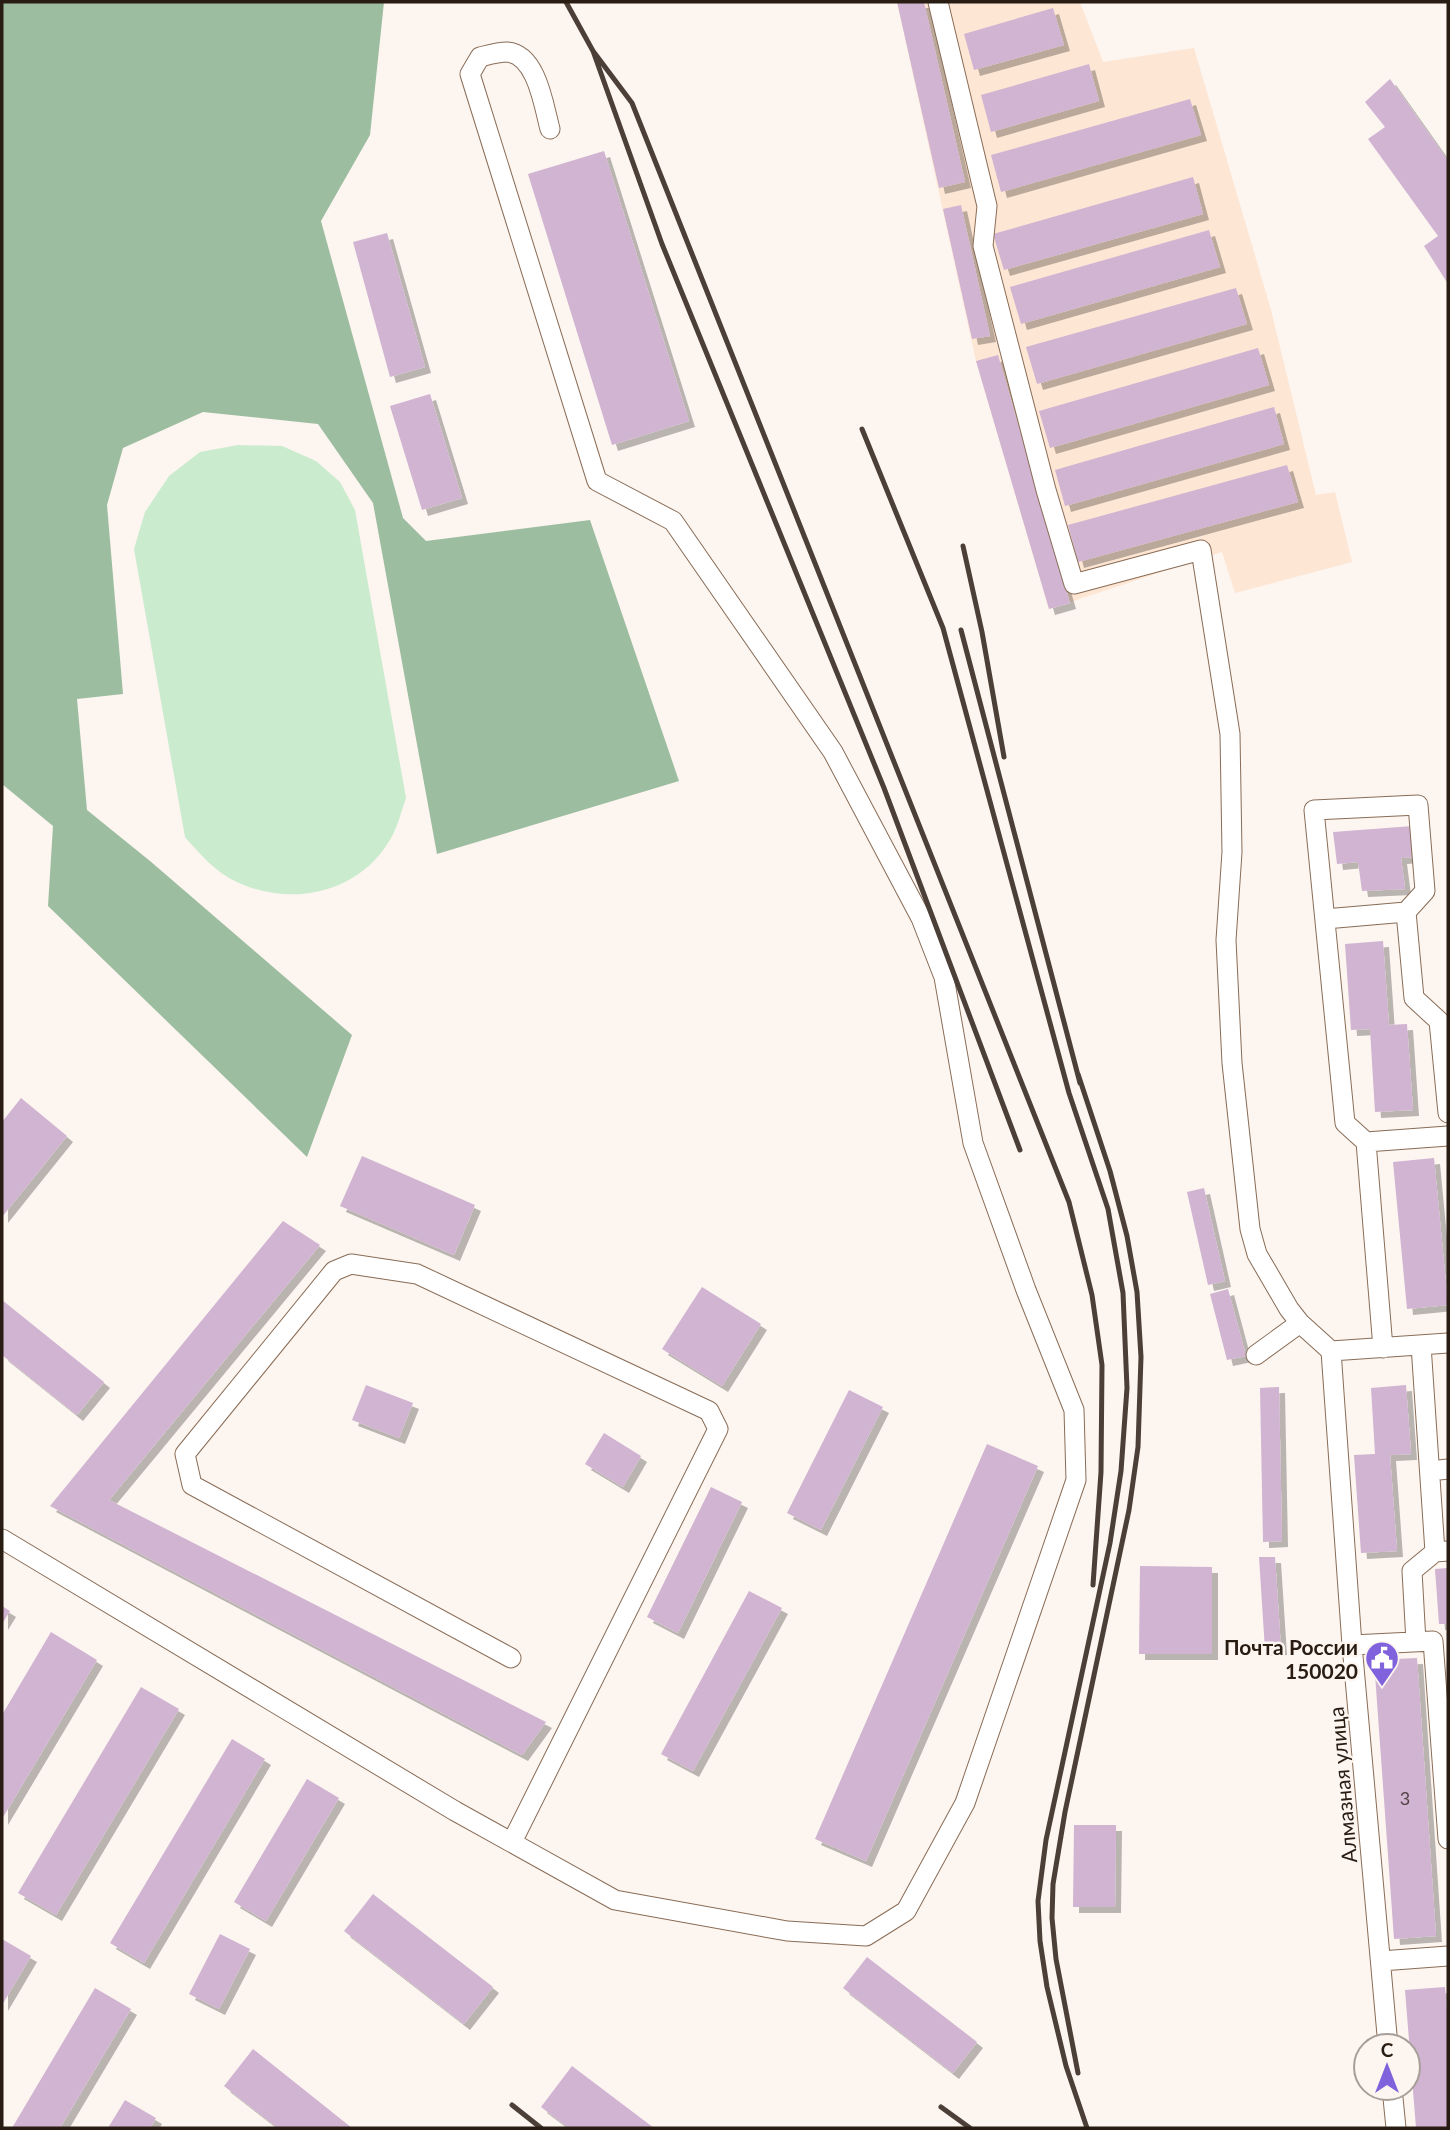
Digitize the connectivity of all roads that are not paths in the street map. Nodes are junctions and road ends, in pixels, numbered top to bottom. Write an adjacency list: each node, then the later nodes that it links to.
1 (938, 2): 8 (street)
2 (550, 129): 21 (street)
3 (1406, 912): 4 (street); 4 (street); 5 (street)
4 (1325, 919): 7 (street)
5 (1448, 1113)
6 (1448, 1136): 7 (street)
7 (1366, 1142): 11 (street)
8 (1300, 1323): 12 (street); 13 (street)
9 (1448, 1343): 10 (street)
10 (1421, 1345): 11 (street); 14 (street)
11 (1383, 1348): 12 (street)
12 (1331, 1352): 18 (street, Алмазная улица)
13 (1256, 1355)
14 (1439, 1470): 16 (street)
15 (2, 1539): 21 (street)
16 (1442, 1551): 17 (street)
17 (1416, 1642): 18 (street); 20 (street)
18 (1352, 1645): 23 (street, Алмазная улица)
19 (511, 1658): 21 (street)
20 (1448, 1839)
21 (512, 1842)
22 (1448, 1956): 23 (street)
23 (1381, 1961): 24 (street, Алмазная улица)
24 (1387, 2032)
25 (1393, 2102): 26 (street)
26 (1396, 2128)

